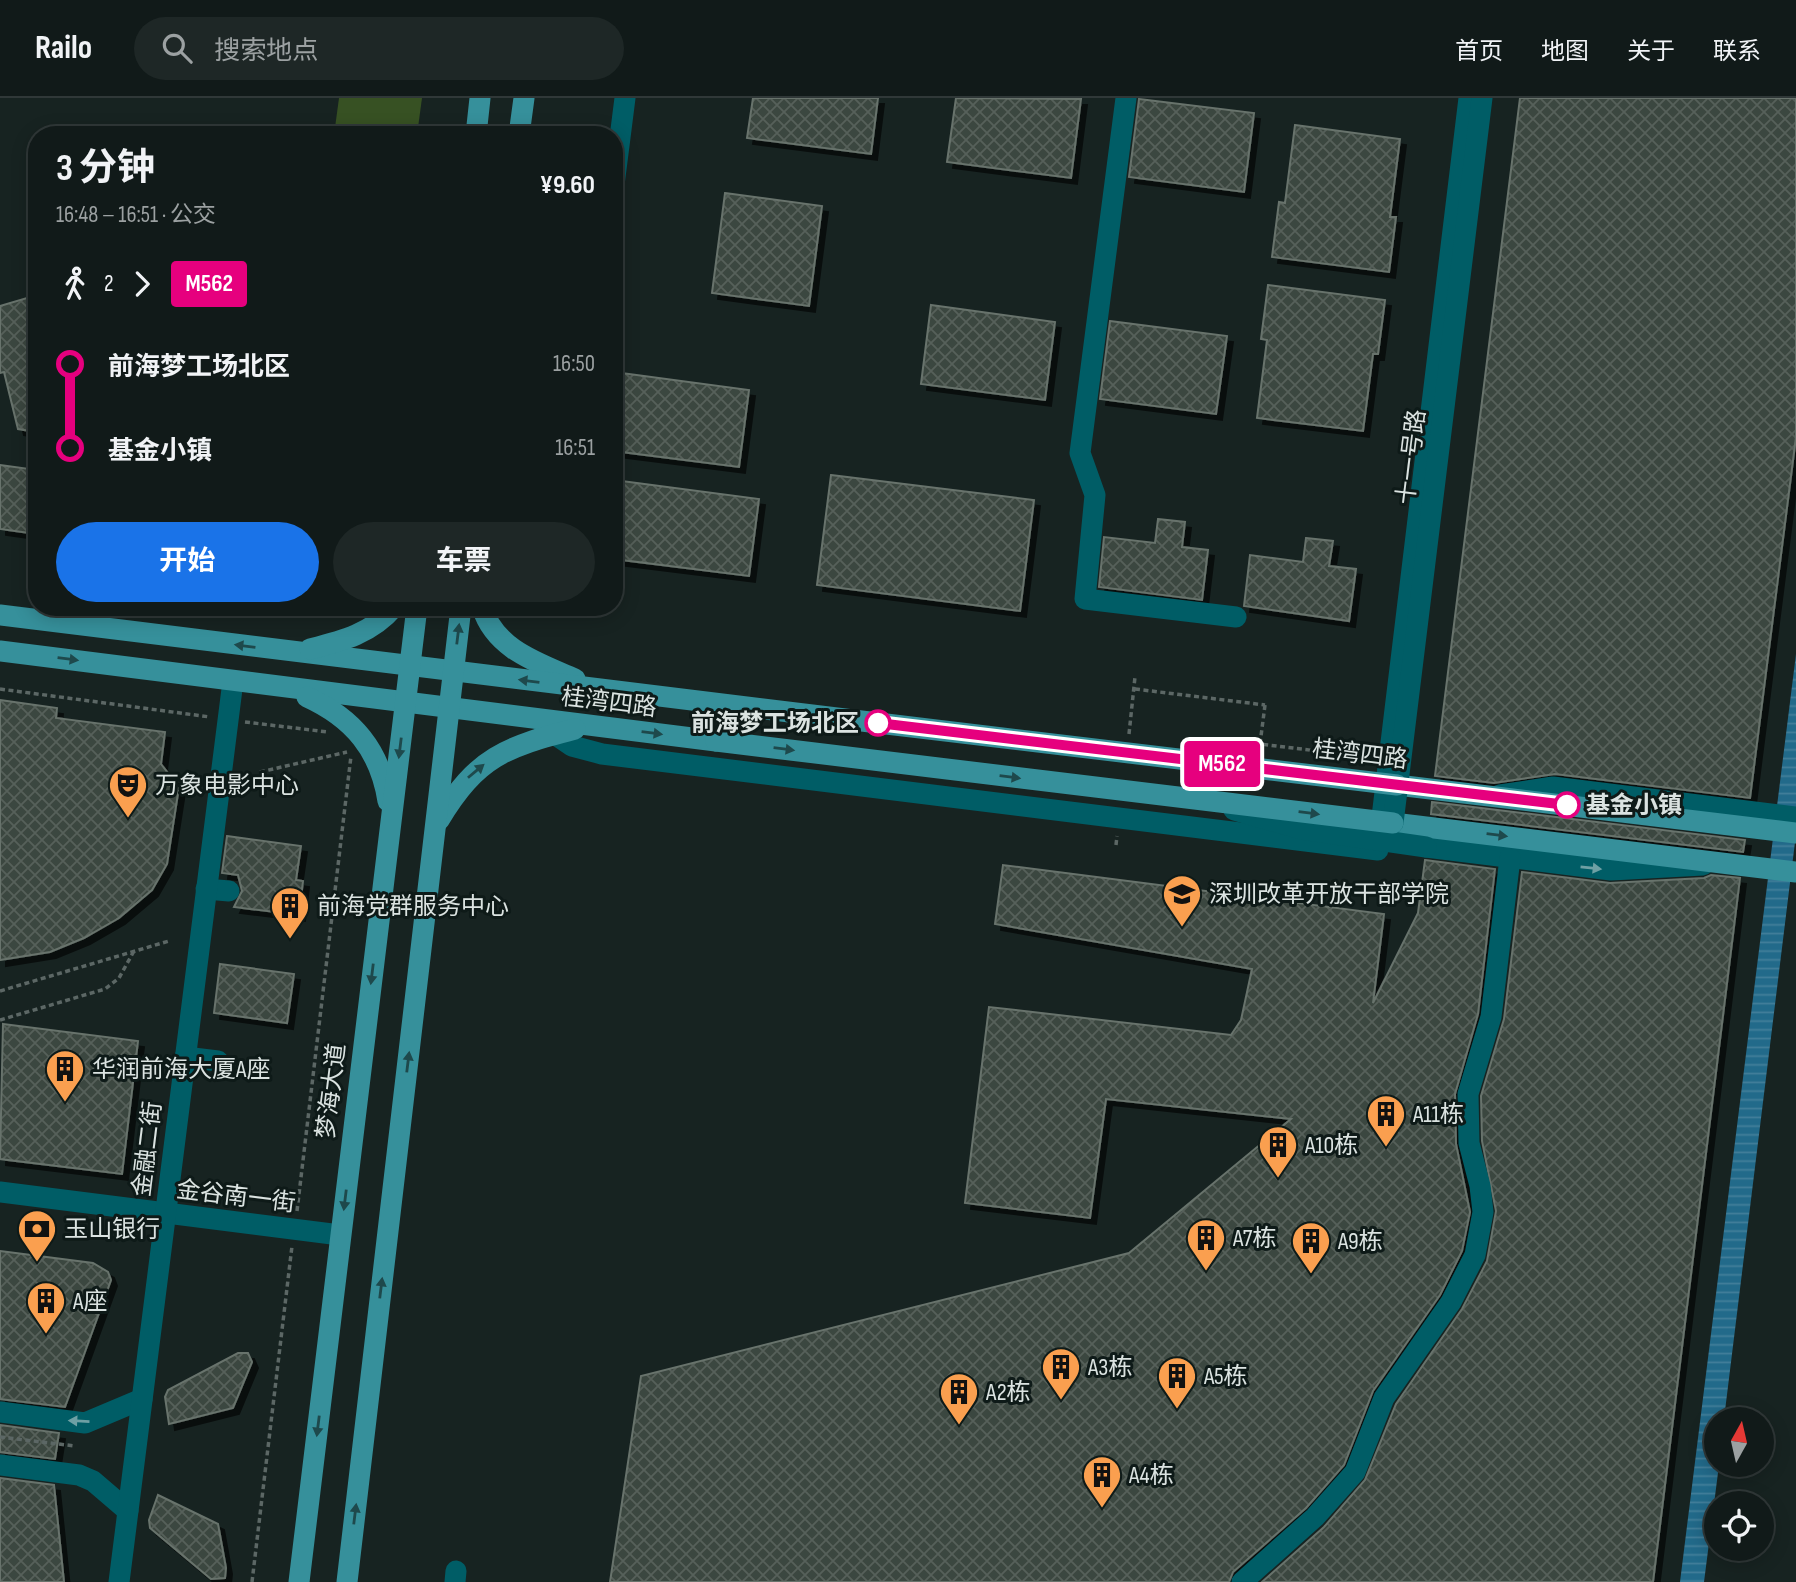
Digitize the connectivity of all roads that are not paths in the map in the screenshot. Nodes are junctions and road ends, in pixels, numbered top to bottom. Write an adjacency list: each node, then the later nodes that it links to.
1 (481, 98): 7 (main road)
2 (524, 98): 8 (main road)
3 (625, 98): 9 (street)
4 (1126, 98): 15 (street)
5 (1469, 98): 27 (street)
6 (1482, 98): 28 (street, 十一号路, bridge)
7 (477, 126)
8 (520, 126)
9 (621, 126)
10 (0, 615): 17 (main road, 桂湾四路, one-way to 10)
11 (385, 616): 17 (main road)
12 (416, 616): 18 (main road, 梦海大道)
13 (460, 616): 19 (main road, one-way to 13)
14 (487, 616): 22 (main road)
15 (1236, 617)
16 (0, 651): 20 (main road, 桂湾四路, one-way to 20)
17 (295, 652): 18 (main road, 桂湾四路)
18 (410, 667): 19 (main road, 桂湾四路); 23 (main road, 梦海大道)
19 (454, 672): 22 (main road, 桂湾四路, one-way to 19); 24 (main road)
20 (233, 681): 21 (main road, 桂湾四路); 39 (street, 金融二街)
21 (289, 688): 23 (main road, 桂湾四路); 31 (main road)
22 (597, 689): 28 (main road, 桂湾四路, bridge)
23 (405, 704): 24 (main road, 桂湾四路); 31 (main road, 梦海大道, one-way to 31)
24 (450, 709): 25 (main road, 桂湾四路); 32 (main road)
25 (533, 719): 26 (main road, 桂湾四路); 27 (street)
26 (587, 726): 27 (main road); 33 (main road, 桂湾四路, one-way to 33, bridge)
27 (554, 734): 32 (main road, one-way to 27)
28 (1398, 785): 30 (main road, 桂湾四路); 33 (street, 十一号路, bridge)
29 (1796, 817): 30 (street)
30 (1747, 819): 34 (main road, 桂湾四路)
31 (391, 821): 45 (main road, 梦海大道, one-way to 45)
32 (436, 826): 52 (main road, one-way to 32)
33 (1392, 832): 35 (main road, 桂湾四路)
34 (1796, 832)
35 (1428, 837): 36 (street); 37 (main road, 桂湾四路, one-way to 37)
36 (1510, 858): 37 (street, one-way to 37); 53 (street)
37 (1732, 864): 38 (main road, 桂湾四路)
38 (1796, 872)
39 (206, 888): 40 (street); 41 (street, 金融二街)
40 (229, 891)
41 (185, 1057): 42 (street); 44 (street, 金融二街)
42 (218, 1061)
43 (0, 1192): 44 (street, 金谷南一街)
44 (165, 1213): 45 (street, 金谷南一街); 46 (street, 金融二街)
45 (340, 1235): 51 (main road, 梦海大道, one-way to 51)
46 (142, 1399): 47 (street, one-way to 47); 49 (street, 金融二街)
47 (0, 1412)
48 (0, 1465): 49 (street)
49 (128, 1511): 50 (street, 金融二街)
50 (119, 1582)
51 (299, 1582)
52 (347, 1582)
53 (1242, 1582)

